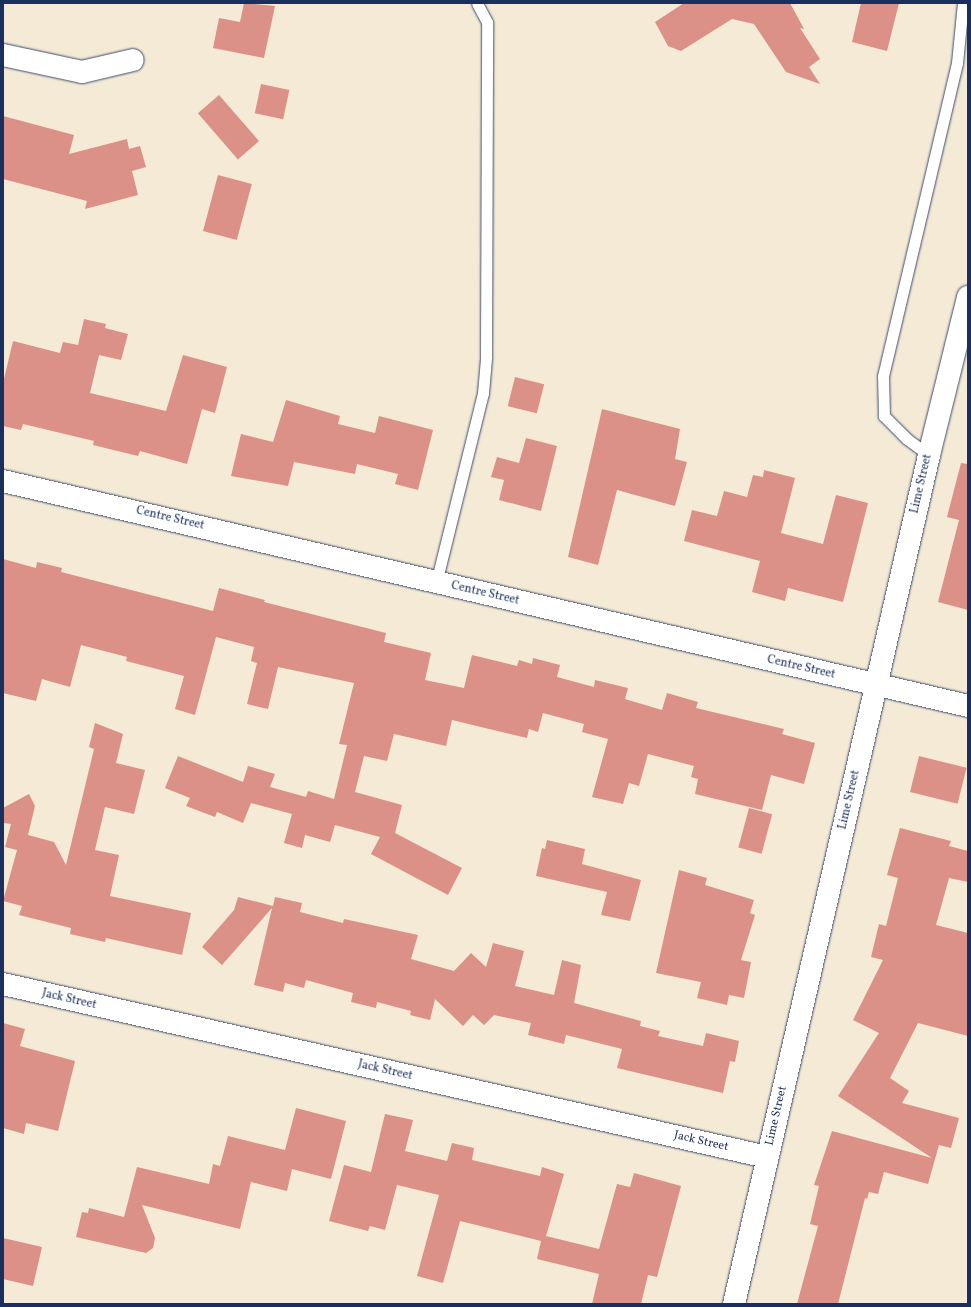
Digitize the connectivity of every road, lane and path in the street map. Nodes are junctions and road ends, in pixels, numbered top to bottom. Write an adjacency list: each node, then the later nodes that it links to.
1 (477, 3): 8 (lane)
2 (963, 3): 6 (lane)
3 (3, 55): 4 (street)
4 (132, 60)
5 (968, 297): 6 (street, Lime Street)
6 (929, 455): 9 (street, Lime Street)
7 (3, 481): 8 (street, Centre Street)
8 (436, 583): 9 (street, Centre Street)
9 (877, 685): 10 (street, Centre Street); 12 (street, Lime Street)
10 (968, 706)
11 (3, 984): 12 (street, Jack Street)
12 (767, 1157): 13 (street, Lime Street)
13 (734, 1304)

